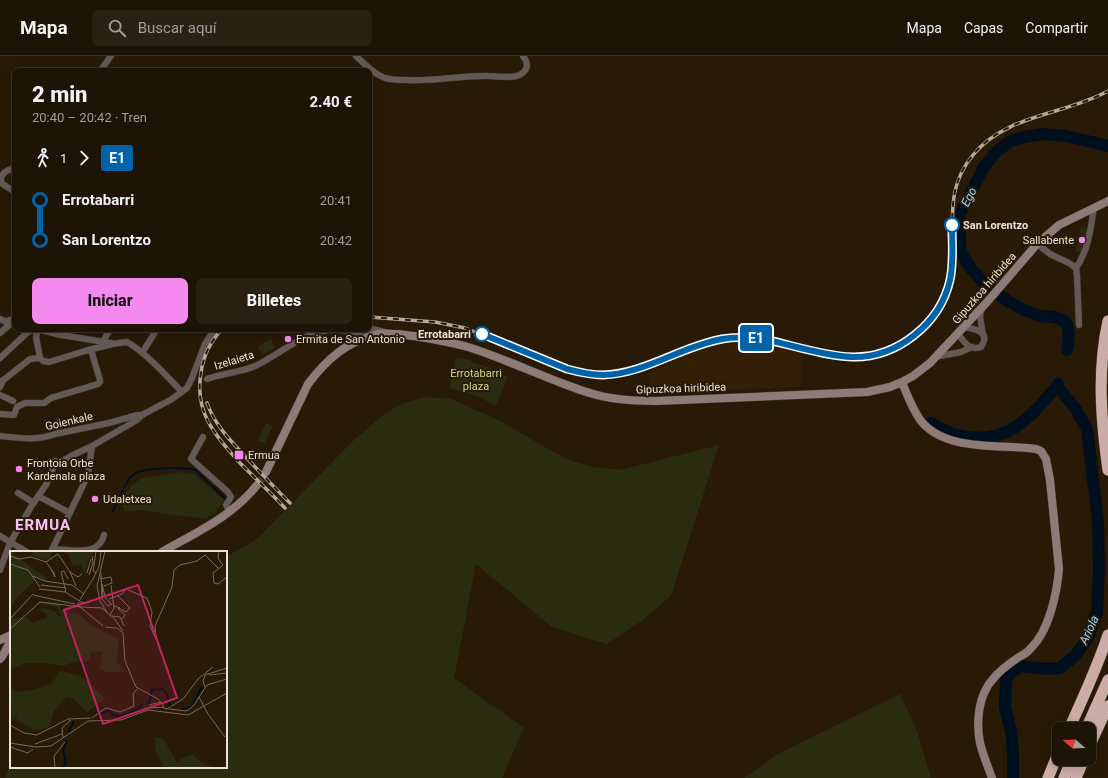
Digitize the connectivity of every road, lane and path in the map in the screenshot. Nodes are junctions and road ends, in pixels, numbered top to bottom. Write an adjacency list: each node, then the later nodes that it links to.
1 (111, 56): 4 (street)
2 (356, 56): 5 (street)
3 (523, 56): 6 (street)
4 (102, 68)
5 (369, 68)
6 (372, 71)
7 (12, 169): 8 (street)
8 (12, 190)
9 (1108, 200): 10 (street, Gipuzkoa hiribidea)
10 (1094, 207): 11 (street, Gipuzkoa hiribidea); 12 (street)
11 (1037, 244): 12 (street); 13 (street, Gipuzkoa hiribidea)
12 (1076, 268): 18 (street)
13 (982, 308): 19 (street, Gipuzkoa hiribidea); 33 (street)
14 (2, 320): 15 (street); 20 (street)
15 (12, 320)
16 (1108, 321): 53 (highway)
17 (12, 322): 30 (street)
18 (1079, 325)
19 (964, 326): 32 (street, Gipuzkoa hiribidea); 33 (street)
20 (0, 327)
21 (372, 329): 31 (street)
22 (28, 332): 40 (street)
23 (37, 332): 41 (street)
24 (49, 332): 34 (street)
25 (108, 332): 34 (street)
26 (155, 332): 38 (street)
27 (212, 332): 45 (street)
28 (321, 332): 42 (street, Izelaieta)
29 (356, 332): 35 (street)
30 (0, 333)
31 (393, 334): 35 (street, Gipuzkoa hiribidea); 44 (street, Gipuzkoa hiribidea)
32 (958, 334): 36 (street); 39 (street, Gipuzkoa hiribidea)
33 (984, 335): 36 (street)
34 (101, 343): 37 (street); 38 (street)
35 (348, 345): 54 (street, Gipuzkoa hiribidea)
36 (972, 347): 39 (street)
37 (91, 350): 41 (street); 48 (street)
38 (142, 353): 45 (street)
39 (935, 357): 44 (street, Gipuzkoa hiribidea)
40 (0, 358)
41 (40, 358): 43 (street)
42 (207, 379)
43 (0, 382)
44 (902, 382): 83 (street)
45 (182, 392): 49 (street)
46 (0, 396): 47 (street)
47 (13, 401)
48 (0, 414)
49 (142, 415): 50 (street, Goienkale); 52 (street)
50 (0, 436)
51 (203, 437): 59 (street)
52 (92, 446): 57 (street); 60 (street)
53 (1108, 470)
54 (266, 472)
55 (257, 485): 59 (street)
56 (18, 493): 58 (street)
57 (38, 496): 58 (street); 60 (street)
58 (34, 503): 63 (street)
59 (230, 512): 67 (street)
60 (70, 513): 64 (street)
61 (104, 535): 66 (street)
62 (0, 536): 63 (street)
63 (10, 543): 65 (street); 68 (street)
64 (51, 550): 66 (street)
65 (25, 551)
66 (94, 551)
67 (164, 551)
68 (0, 570)
69 (1108, 635): 77 (highway)
70 (10, 636): 71 (street)
71 (0, 641): 73 (street)
72 (10, 643): 73 (street)
73 (5, 651): 74 (street)
74 (0, 659)
75 (1108, 680): 78 (highway)
76 (1108, 706): 79 (highway)
77 (1072, 722)
78 (1089, 722)
79 (1096, 732)
80 (1053, 766): 84 (highway)
81 (1069, 766): 85 (highway)
82 (1081, 766): 86 (highway)
83 (992, 778)
84 (1048, 778)
85 (1064, 778)
86 (1076, 778)

